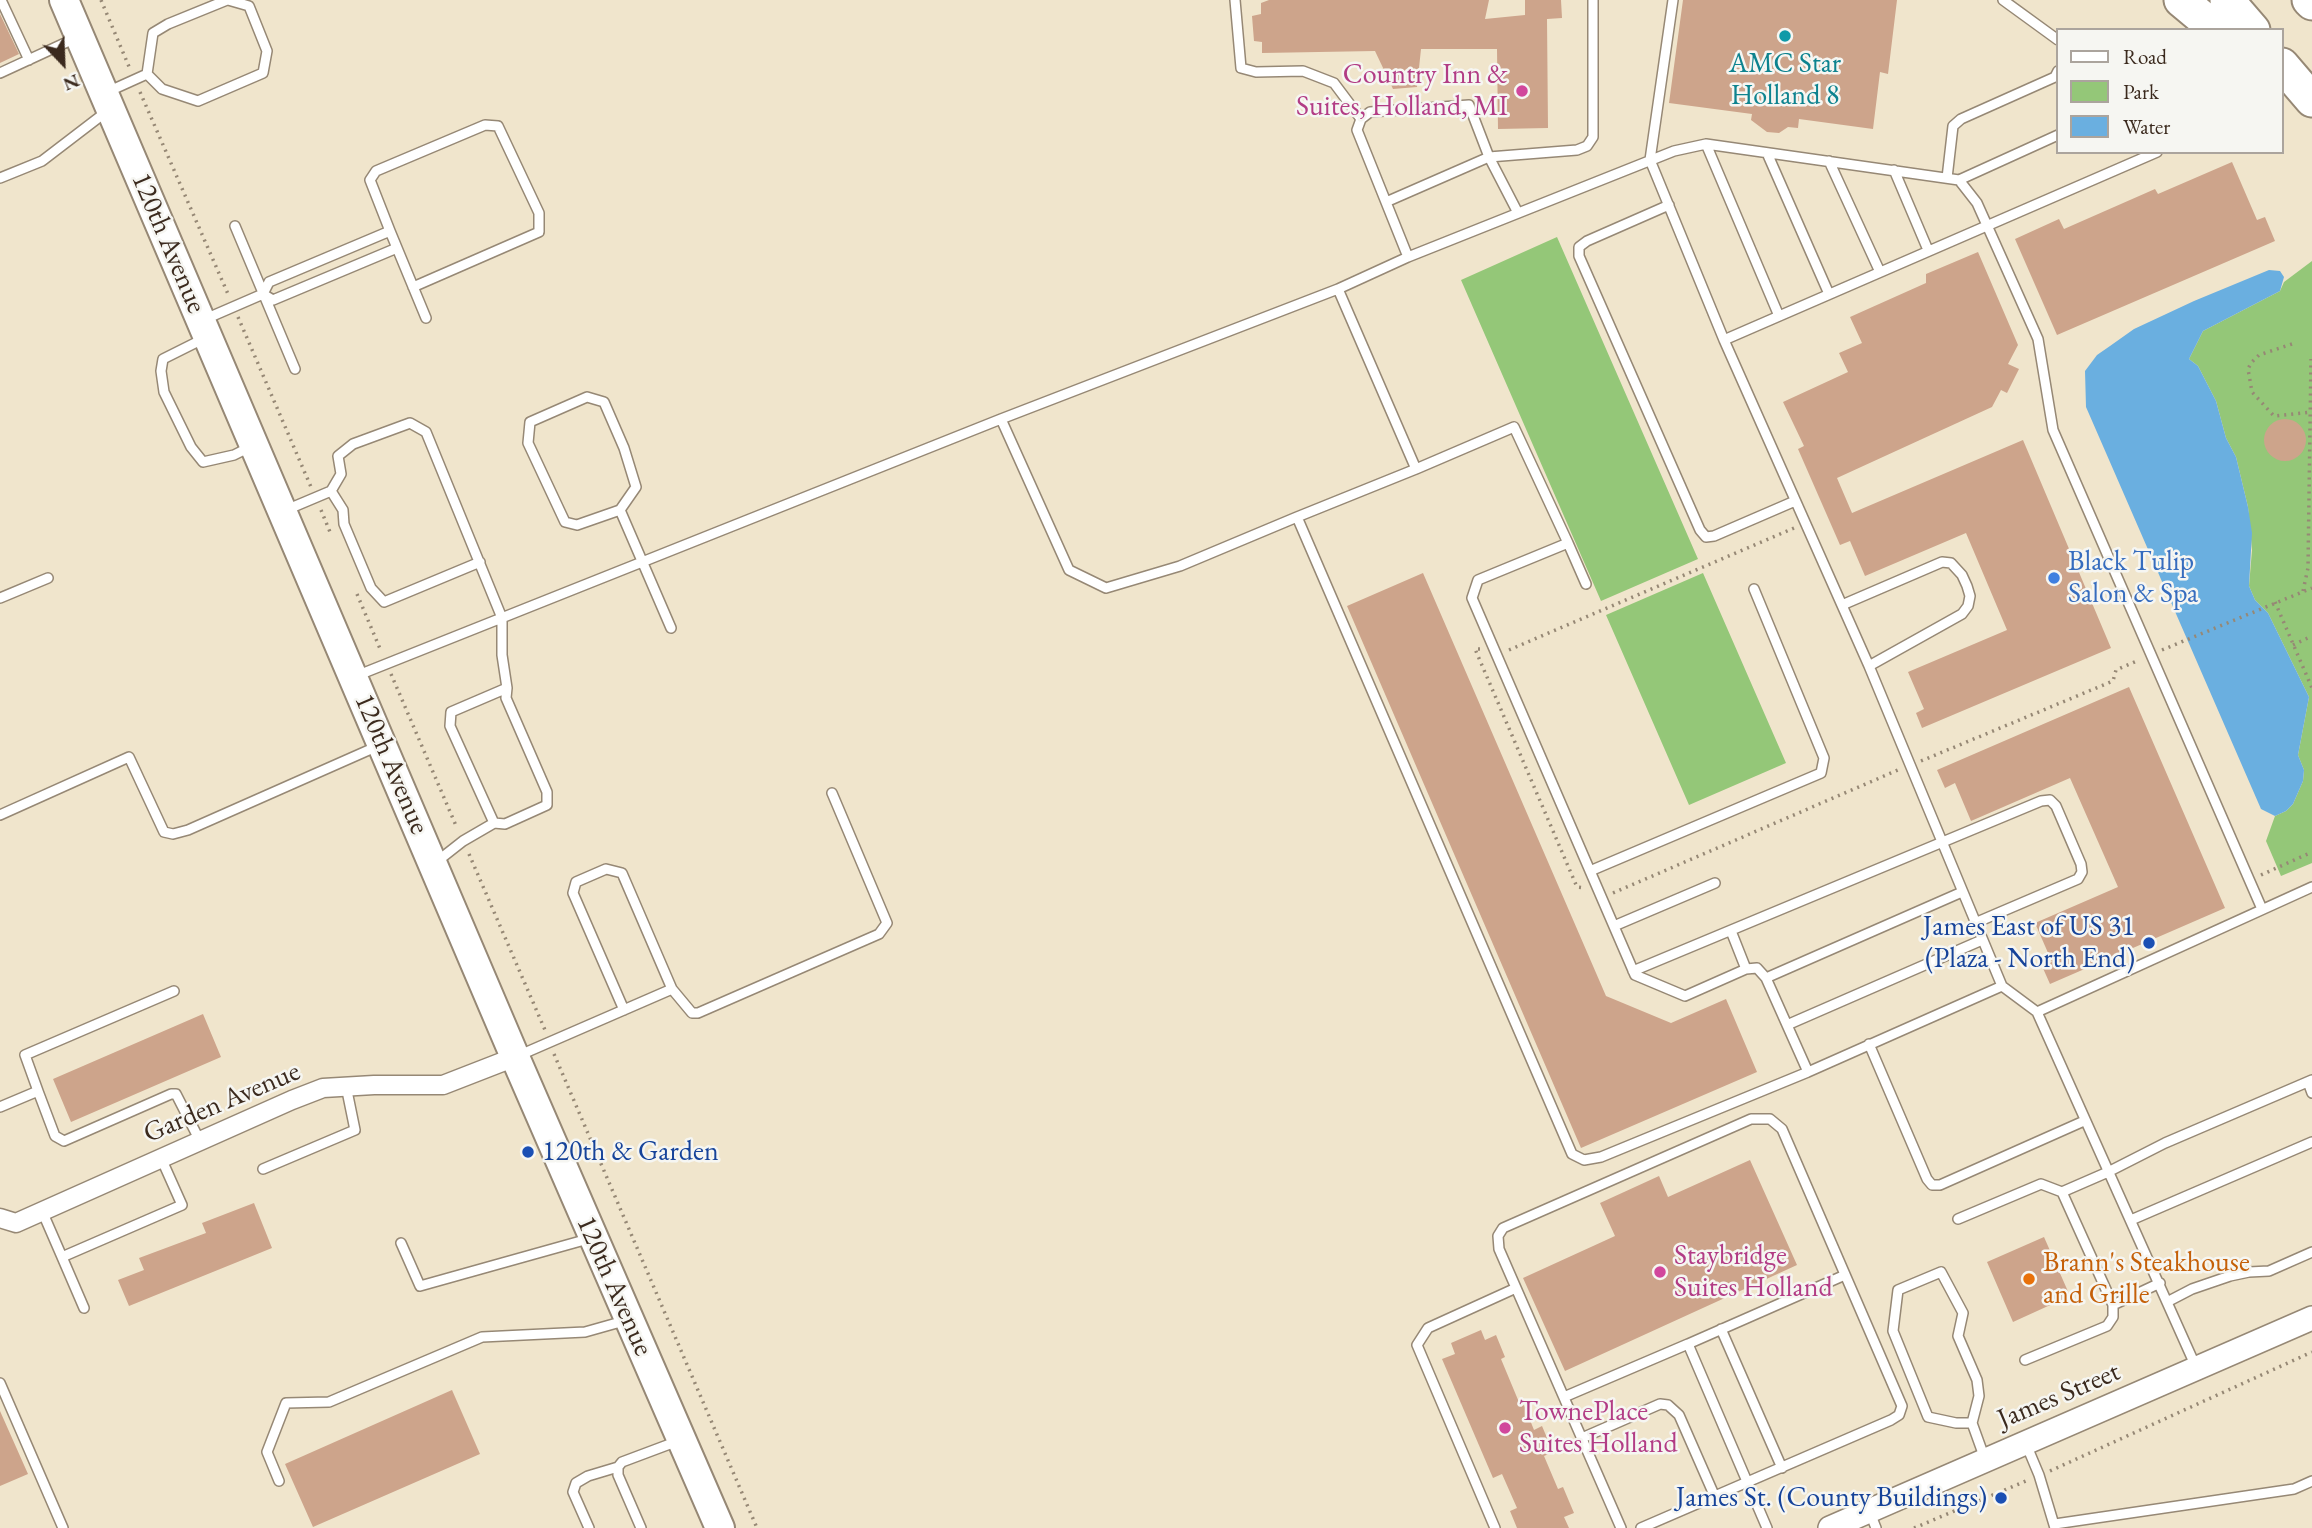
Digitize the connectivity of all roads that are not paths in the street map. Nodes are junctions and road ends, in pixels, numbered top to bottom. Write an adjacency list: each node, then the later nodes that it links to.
1 (1, 0): 14 (lane)
2 (227, 0): 17 (lane); 17 (lane)
3 (1235, 0): 22 (lane)
4 (1593, 0): 28 (lane)
5 (1673, 0): 29 (lane)
6 (2003, 0): 13 (lane)
7 (2181, 0): 10 (highway)
8 (2227, 0): 11 (highway)
9 (68, 3): 12 (main road, 120th Avenue)
10 (2215, 28)
11 (2251, 28)
12 (79, 37): 14 (lane); 21 (main road, 120th Avenue)
13 (2056, 39)
14 (29, 60): 16 (lane)
15 (2284, 67): 20 (highway)
16 (0, 73)
17 (147, 74): 21 (lane)
18 (2056, 75): 33 (lane)
19 (2284, 94): 23 (highway)
20 (2312, 100)
21 (107, 101): 32 (lane); 53 (main road, 120th Avenue)
22 (1361, 119): 28 (lane); 35 (lane)
23 (2312, 121)
24 (2056, 136): 34 (lane)
25 (1706, 144): 26 (lane); 29 (lane); 51 (lane)
26 (1767, 153): 30 (lane); 50 (lane)
27 (2152, 154): 38 (lane)
28 (1489, 157): 35 (lane); 37 (lane)
29 (1650, 160): 36 (lane); 37 (lane)
30 (1829, 161): 31 (lane); 45 (lane)
31 (1894, 170): 33 (lane); 42 (lane)
32 (0, 178)
33 (1947, 178): 34 (lane)
34 (1959, 180): 38 (lane)
35 (1386, 202): 43 (lane)
36 (1668, 205): 54 (lane); 60 (lane)
37 (1518, 213): 43 (lane)
38 (1987, 225): 42 (lane); 87 (lane)
39 (235, 226): 49 (lane)
40 (390, 231): 41 (lane); 44 (lane); 47 (lane)
41 (397, 248): 46 (lane); 47 (lane)
42 (1928, 250): 45 (lane)
43 (1408, 257): 48 (lane)
44 (322, 260): 46 (lane); 49 (lane)
45 (1880, 272): 50 (lane)
46 (330, 276): 49 (lane)
47 (413, 288): 52 (lane)
48 (1338, 289): 56 (lane); 58 (lane)
49 (263, 294): 53 (lane); 55 (lane)
50 (1829, 294): 51 (lane)
51 (1779, 316): 54 (lane)
52 (426, 318)
53 (204, 328): 57 (main road, 120th Avenue); 57 (lane)
54 (1724, 340): 60 (lane)
55 (295, 369)
56 (1002, 419): 63 (lane); 66 (lane)
57 (254, 444): 62 (main road, 120th Avenue)
58 (1416, 469): 63 (lane); 64 (lane)
59 (331, 491): 62 (lane); 65 (lane); 65 (lane)
60 (1796, 501): 71 (lane)
61 (620, 510): 61 (lane); 66 (lane)
62 (283, 512): 75 (main road, 120th Avenue)
63 (1297, 517): 103 (lane)
64 (1568, 543): 68 (lane); 83 (lane)
65 (480, 562): 72 (lane)
66 (643, 562): 72 (lane); 73 (lane)
67 (48, 578): 70 (lane)
68 (1586, 584)
69 (1754, 589): 83 (lane)
70 (0, 598)
71 (1842, 605): 74 (lane); 74 (lane)
72 (502, 618): 75 (lane); 76 (lane)
73 (671, 628)
74 (1869, 666): 81 (lane)
75 (354, 677): 77 (main road, 120th Avenue)
76 (507, 688): 80 (lane); 80 (lane)
77 (382, 744): 79 (lane); 82 (main road, 120th Avenue)
78 (832, 793): 96 (lane)
79 (0, 814)
80 (494, 823): 82 (lane)
81 (1941, 843): 86 (lane); 88 (lane); 90 (lane)
82 (433, 864): 102 (main road, 120th Avenue)
83 (1590, 871): 89 (lane)
84 (1715, 883): 89 (lane)
85 (2312, 887): 87 (lane)
86 (1962, 892): 88 (lane); 94 (lane)
87 (2262, 909): 99 (lane)
88 (1975, 923): 91 (lane)
89 (1614, 926): 93 (lane)
90 (1731, 931): 92 (lane); 93 (lane)
91 (1982, 940): 95 (lane); 100 (lane)
92 (1746, 969): 93 (lane); 94 (lane)
93 (1633, 971)
94 (1766, 978): 100 (lane)
95 (2002, 986): 99 (lane); 101 (lane)
96 (672, 989): 98 (lane); 98 (lane)
97 (174, 991): 106 (lane)
98 (624, 1010): 102 (lane)
99 (2037, 1012): 109 (lane)
100 (1787, 1025): 103 (lane)
101 (1869, 1044): 103 (lane); 109 (lane)
102 (515, 1057): 105 (street, Garden Avenue); 120 (main road, 120th Avenue)
103 (1808, 1072)
104 (2310, 1081): 107 (lane); 114 (lane)
105 (346, 1086): 110 (street, Garden Avenue); 113 (lane)
106 (38, 1091): 108 (lane); 110 (lane)
107 (2312, 1093)
108 (0, 1107)
109 (2084, 1121): 114 (lane)
110 (200, 1141): 112 (street, Garden Avenue)
111 (2312, 1142): 119 (lane)
112 (161, 1158): 116 (street, Garden Avenue); 123 (lane)
113 (263, 1169)
114 (2108, 1172): 115 (lane); 119 (lane)
115 (2062, 1192): 118 (lane); 128 (lane)
116 (43, 1211): 117 (street, Garden Avenue); 123 (lane)
117 (0, 1218)
118 (1958, 1219)
119 (2131, 1220): 125 (lane)
120 (593, 1237): 121 (lane); 131 (main road, 120th Avenue)
121 (401, 1243)
122 (2312, 1252): 127 (lane)
123 (62, 1256): 129 (lane)
124 (1844, 1275): 126 (lane); 132 (lane); 144 (lane)
125 (2160, 1283): 127 (lane); 128 (lane)
126 (1516, 1289): 137 (lane); 155 (lane)
127 (2167, 1302): 135 (lane)
128 (2113, 1305): 134 (lane)
129 (84, 1308)
130 (2312, 1318): 135 (street, James Street)
131 (629, 1320): 140 (main road, 120th Avenue); 145 (lane)
132 (1721, 1329): 133 (lane); 144 (lane)
133 (1688, 1344): 137 (lane); 147 (lane)
134 (2025, 1360)
135 (2197, 1369): 141 (street, James Street)
136 (0, 1383): 151 (lane)
137 (1564, 1397): 139 (lane)
138 (1972, 1423): 138 (lane); 142 (lane)
139 (1581, 1438): 148 (lane); 156 (lane)
140 (681, 1439): 143 (lane); 154 (main road, 120th Avenue)
141 (2025, 1443): 142 (street, James Street); 150 (lane)
142 (1986, 1460): 149 (street, James Street)
143 (618, 1467): 152 (lane); 153 (lane)
144 (1782, 1468): 147 (lane)
145 (279, 1481)
146 (2312, 1481): 150 (lane)
147 (1749, 1483): 148 (lane); 158 (lane)
148 (1715, 1497): 157 (lane)
149 (1873, 1520): 159 (street, James Street)
150 (2055, 1526)
151 (63, 1528)
152 (589, 1528)
153 (641, 1528)
154 (720, 1528)
155 (1494, 1528)
156 (1621, 1528)
157 (1641, 1528)
158 (1767, 1528)
159 (1829, 1528)

